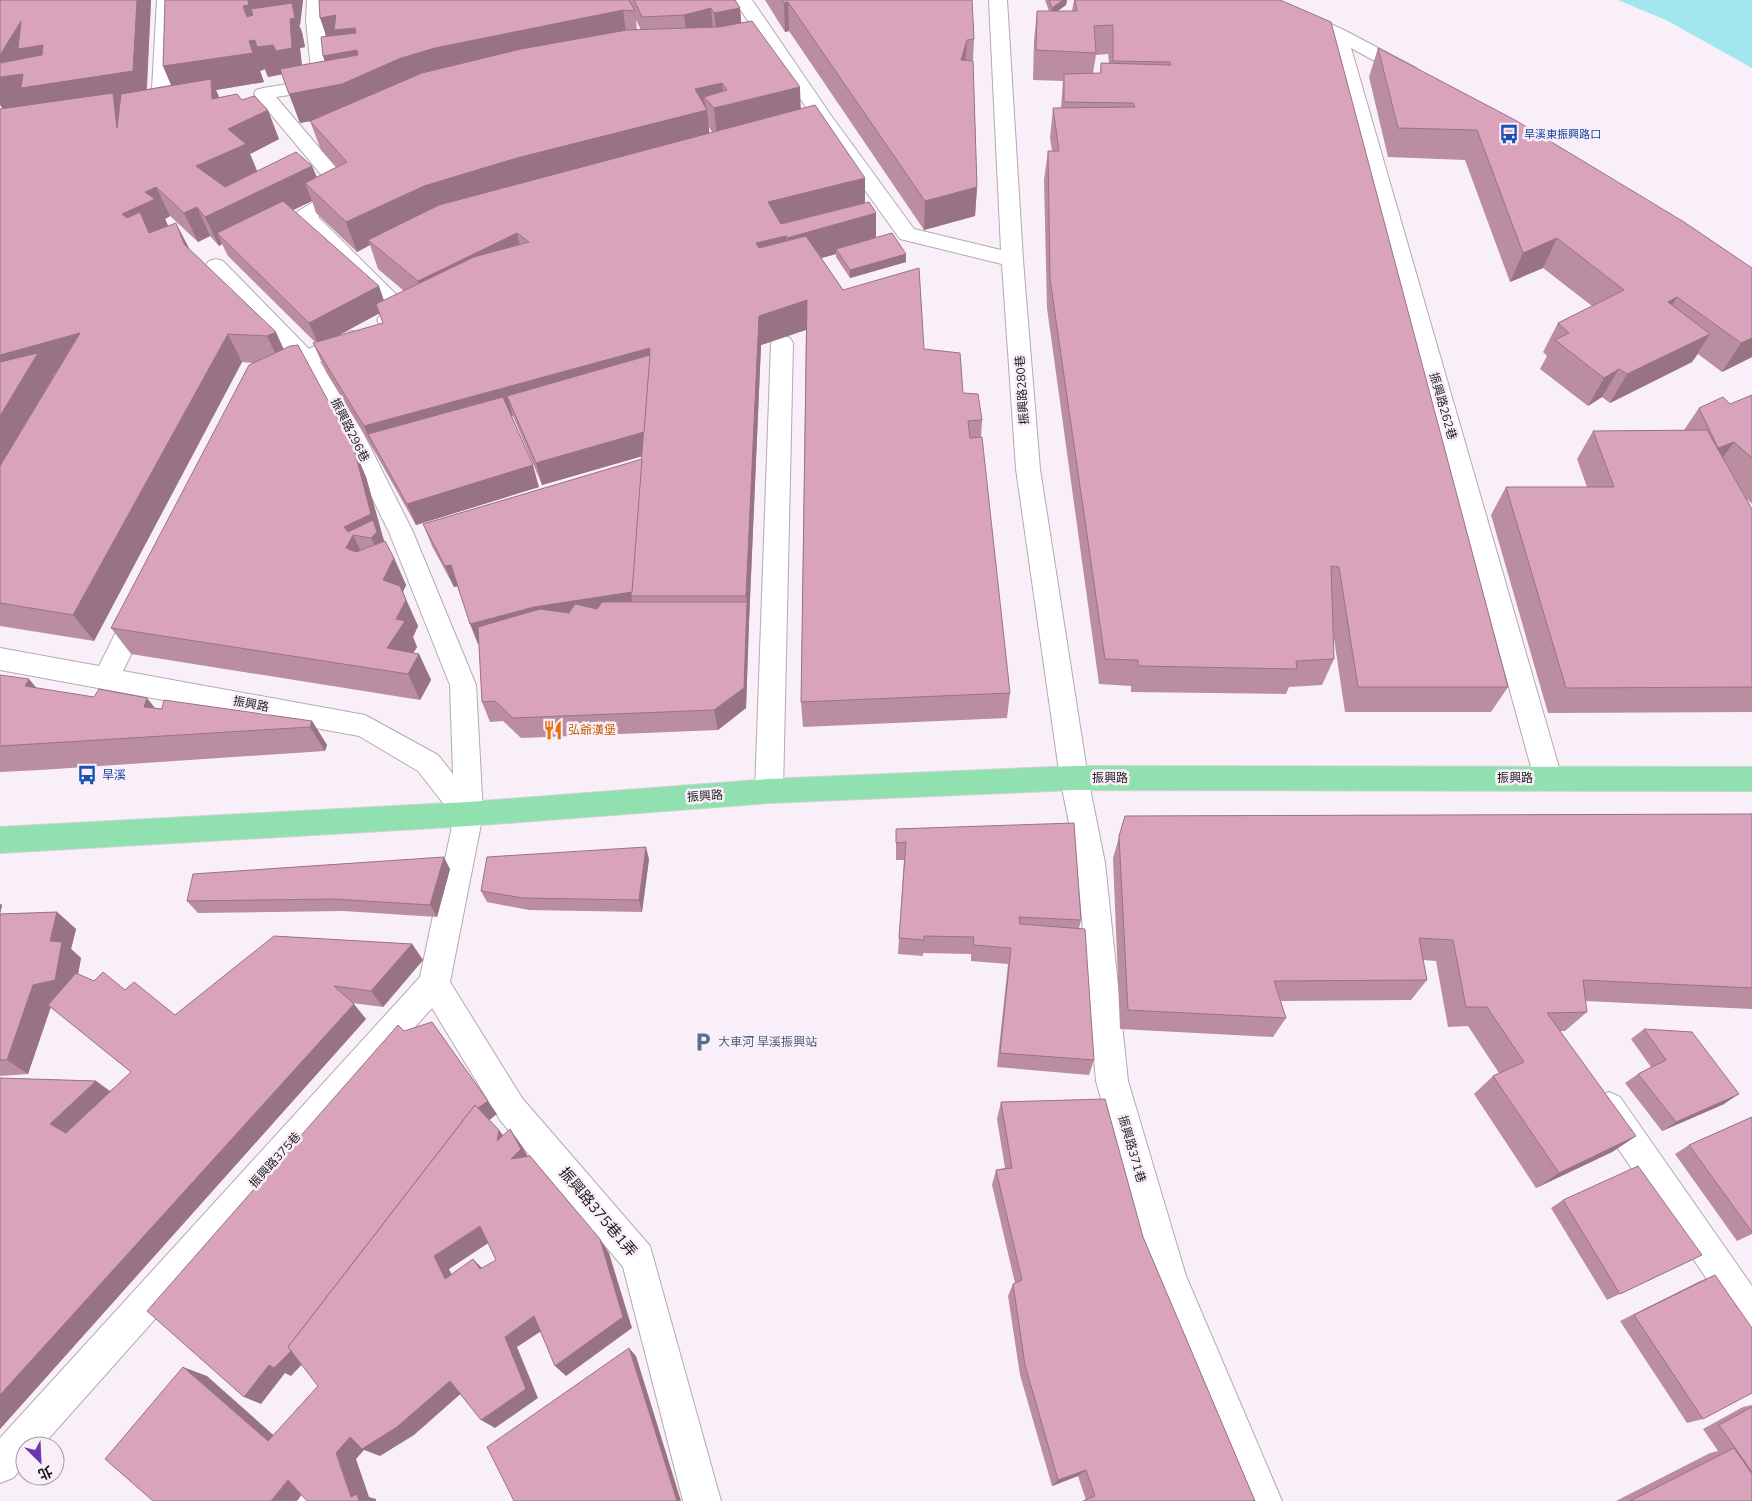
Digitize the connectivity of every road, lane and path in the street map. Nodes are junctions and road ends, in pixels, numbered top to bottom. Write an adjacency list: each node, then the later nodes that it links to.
1 (166, 0): 8 (street)
2 (316, 0): 12 (street)
3 (743, 0): 9 (street)
4 (1262, 0): 6 (street)
5 (996, 3): 9 (street, 振興路280巷)
6 (1338, 34): 7 (street); 18 (street, 振興路262巷)
7 (1424, 79)
8 (142, 110)
9 (1012, 260): 17 (street, 振興路280巷)
10 (216, 266): 12 (street, 振興路296巷)
11 (782, 343): 20 (street)
12 (306, 360): 13 (street); 21 (street, 振興路296巷)
13 (275, 379)
14 (149, 589): 16 (street)
15 (0, 660): 16 (street, 振興路)
16 (107, 677): 21 (street, 振興路)
17 (1074, 778): 18 (main road, 振興路); 20 (main road, 振興路); 28 (street, 振興路371巷)
18 (1548, 778): 19 (main road, 振興路)
19 (1752, 779)
20 (769, 791): 21 (main road, 振興路)
21 (469, 814): 22 (main road, 振興路); 23 (street)
22 (0, 840)
23 (434, 984): 26 (street, 振興路375巷); 27 (street, 振興路375巷1弄)
24 (1593, 1086): 25 (street)
25 (1752, 1316)
26 (0, 1466)
27 (702, 1501)
28 (1263, 1501)

